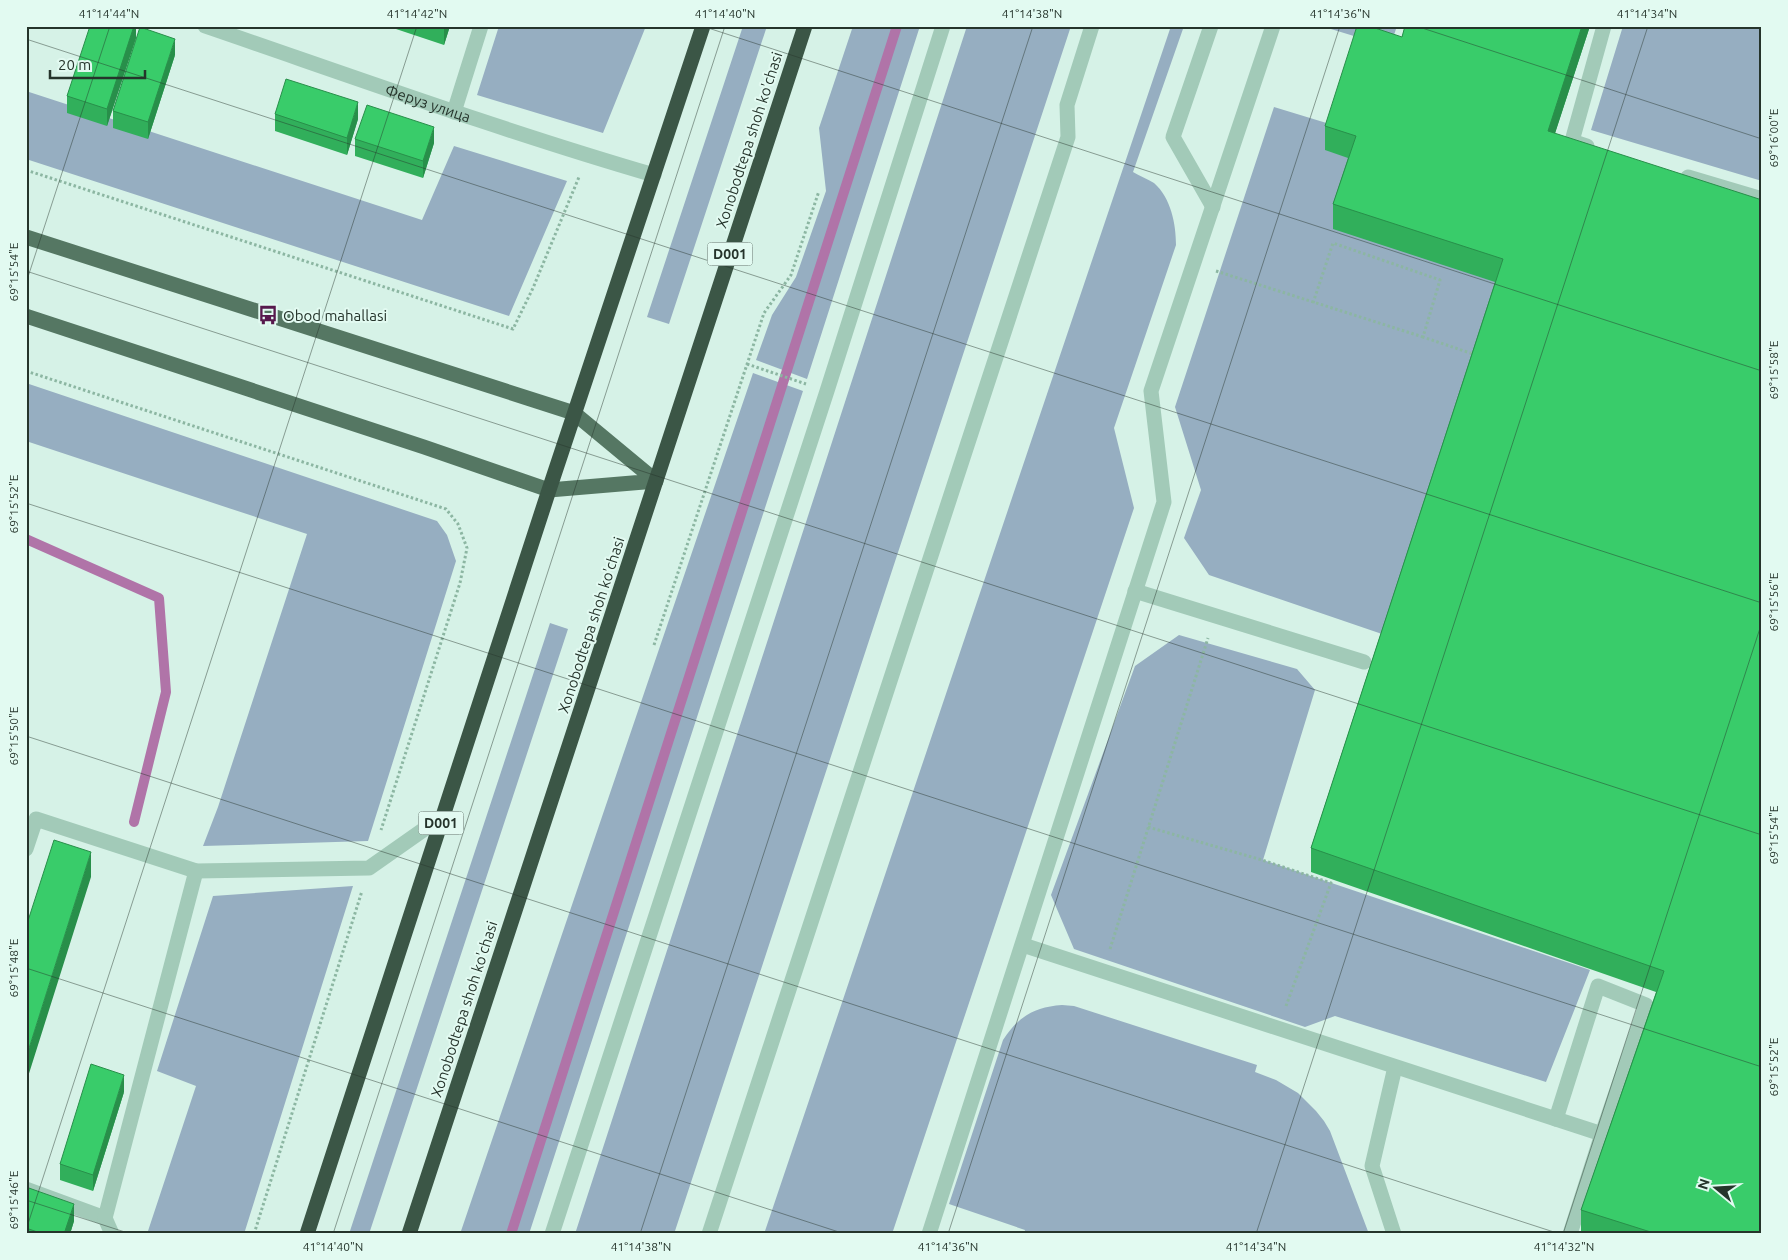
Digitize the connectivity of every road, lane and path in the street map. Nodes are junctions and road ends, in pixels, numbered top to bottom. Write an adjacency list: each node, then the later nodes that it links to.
1 (205, 26): 10 (street, Феруз улица)
2 (481, 26): 10 (street)
3 (703, 26): 15 (highway, D001)
4 (805, 26): 29 (highway, Xonobodtepa shoh ko'chasi / D001)
5 (944, 26): 52 (street)
6 (1092, 26): 53 (street)
7 (1211, 26): 18 (street)
8 (1273, 26): 18 (street)
9 (1604, 26): 11 (street)
10 (454, 112): 12 (street, Феруз улица)
11 (1600, 150)
12 (588, 156): 13 (path); 15 (street, Феруз улица)
13 (26, 170)
14 (1676, 173): 17 (street)
15 (654, 175): 28 (highway, D001)
16 (819, 190): 25 (path)
17 (1762, 199)
18 (1213, 206): 20 (street)
19 (26, 237): 28 (main road)
20 (1194, 263): 21 (path); 31 (street)
21 (1313, 303): 23 (path); 23 (path)
22 (26, 316): 30 (main road)
23 (1423, 337): 24 (path)
24 (1479, 356)
25 (747, 364): 27 (path); 33 (path)
26 (26, 371): 38 (path)
27 (801, 382)
28 (574, 413): 29 (main road); 30 (highway, D001)
29 (656, 481): 30 (main road); 51 (highway, Xonobodtepa shoh ko'chasi / D001)
30 (548, 490): 35 (highway, D001)
31 (1135, 591): 32 (street); 40 (street)
32 (1215, 616): 34 (street); 36 (path)
33 (654, 645)
34 (1364, 662)
35 (443, 816): 38 (street); 50 (highway, D001)
36 (1148, 827): 41 (path); 42 (path)
37 (26, 849): 39 (street)
38 (369, 868): 39 (street); 49 (path)
39 (196, 870): 47 (street)
40 (1022, 945): 41 (street); 54 (street)
41 (1103, 971): 42 (street)
42 (1278, 1029): 43 (street)
43 (1395, 1067): 44 (street); 55 (street)
44 (1556, 1119): 45 (street); 45 (street)
45 (1602, 1134): 56 (street)
46 (26, 1189): 47 (street)
47 (105, 1218): 48 (street)
48 (112, 1234)
49 (254, 1234)
50 (308, 1234)
51 (409, 1234)
52 (552, 1234)
53 (709, 1234)
54 (929, 1234)
55 (1394, 1234)
56 (1570, 1234)

